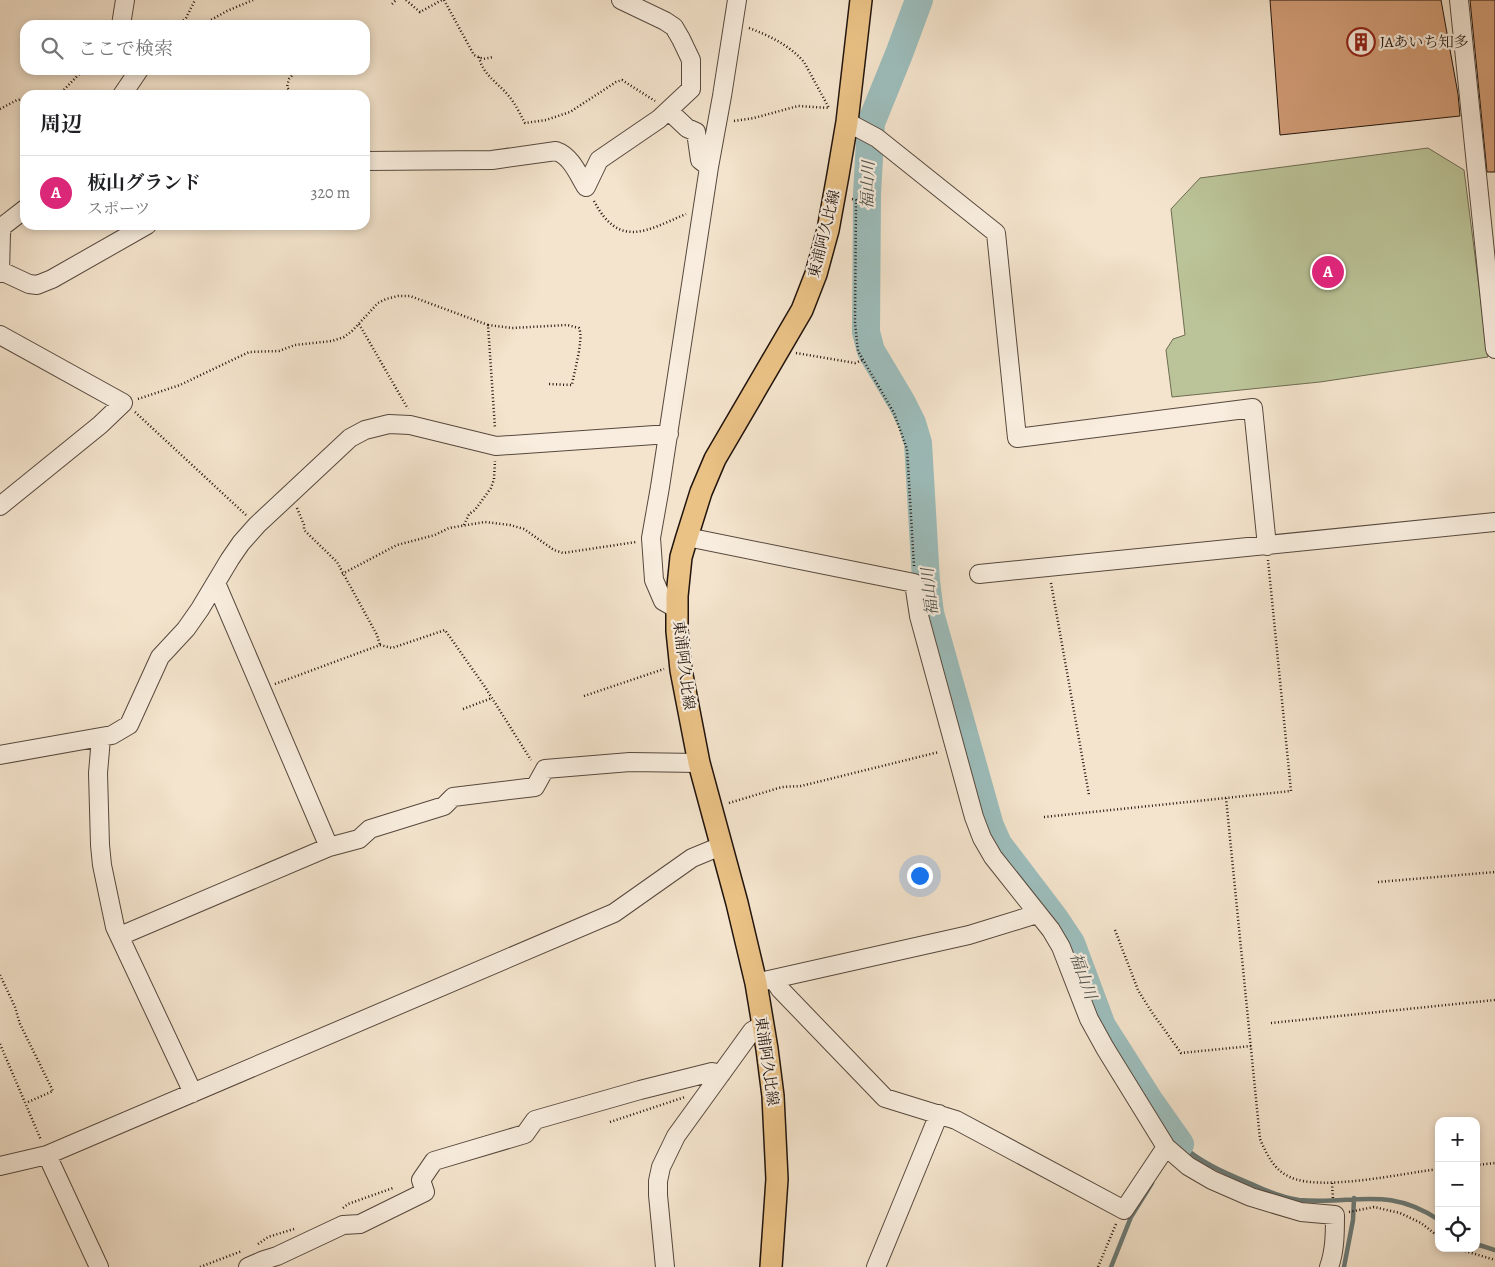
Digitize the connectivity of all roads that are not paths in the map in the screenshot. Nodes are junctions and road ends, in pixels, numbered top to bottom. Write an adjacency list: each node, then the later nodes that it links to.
1 (125, 0): 6 (street)
2 (620, 0): 9 (street)
3 (737, 0): 12 (street)
4 (861, 0): 10 (main road, 東浦阿久比線)
5 (1460, 0): 17 (street)
6 (122, 20)
7 (136, 75): 8 (street)
8 (125, 90)
9 (668, 111): 11 (street); 12 (street)
10 (853, 121): 21 (main road, 東浦阿久比線); 22 (street)
11 (370, 161)
12 (709, 168): 18 (street)
13 (20, 213): 15 (street)
14 (138, 230): 15 (street)
15 (1, 272)
16 (0, 335): 19 (street)
17 (1495, 349)
18 (669, 434): 24 (street); 25 (street)
19 (0, 506)
20 (1495, 522): 22 (street)
21 (687, 537): 25 (main road, 東浦阿久比線); 31 (street)
22 (1267, 546): 23 (street)
23 (979, 574)
24 (216, 583): 26 (street); 30 (street)
25 (677, 609): 28 (main road, 東浦阿久比線)
26 (101, 738): 27 (street); 32 (street)
27 (0, 755)
28 (699, 763): 29 (main road, 東浦阿久比線); 30 (street)
29 (721, 846): 33 (main road, 東浦阿久比線); 36 (street)
30 (329, 847): 32 (street)
31 (1038, 914): 33 (street); 38 (street)
32 (120, 936): 36 (street)
33 (765, 981): 34 (main road, 東浦阿久比線); 37 (street)
34 (762, 1025): 35 (street); 44 (main road, 東浦阿久比線)
35 (721, 1074): 42 (street); 43 (street)
36 (193, 1093): 39 (street)
37 (938, 1114): 38 (street); 45 (street)
38 (1166, 1147): 46 (street)
39 (47, 1155): 40 (street); 41 (street)
40 (0, 1166)
41 (99, 1267)
42 (248, 1267)
43 (665, 1267)
44 (771, 1267)
45 (876, 1267)
46 (1329, 1267)

